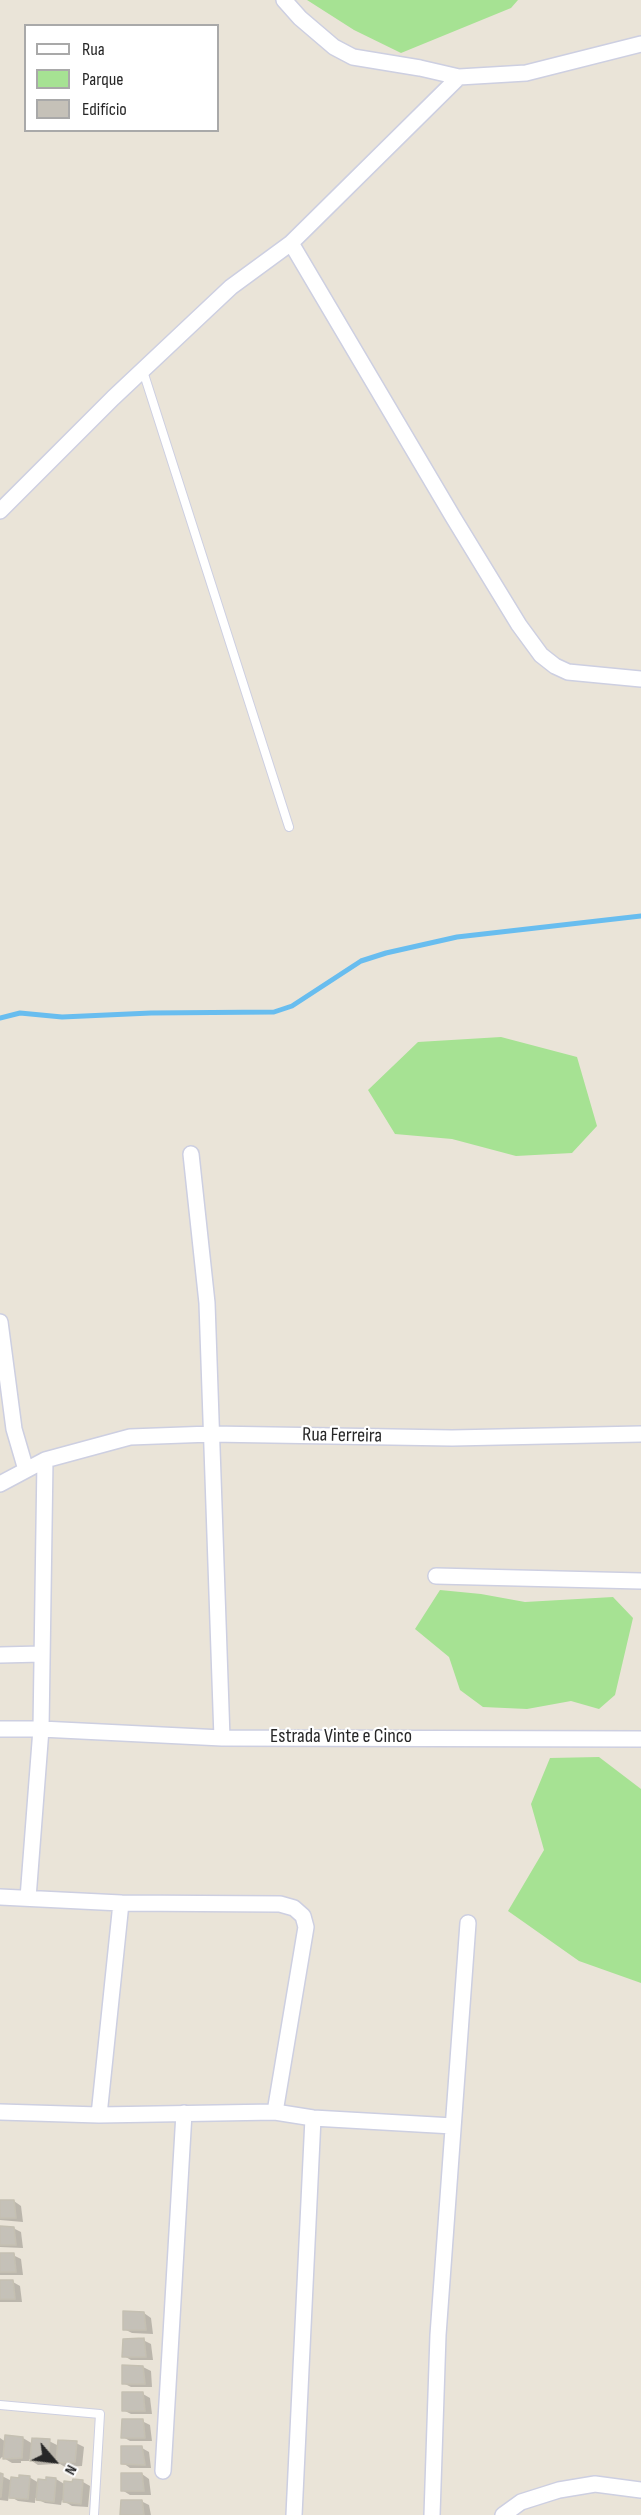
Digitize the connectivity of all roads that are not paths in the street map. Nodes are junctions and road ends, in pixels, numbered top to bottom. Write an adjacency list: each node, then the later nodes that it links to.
1 (284, 0): 3 (street)
2 (641, 44): 3 (street)
3 (459, 77): 4 (street)
4 (291, 243): 5 (street); 7 (street)
5 (143, 370): 6 (street); 8 (lane)
6 (0, 511)
7 (641, 679)
8 (289, 827)
9 (191, 1154): 11 (street)
10 (0, 1322): 14 (street)
11 (211, 1434): 12 (street, Rua Ferreira); 13 (street, Rua Ferreira); 22 (street)
12 (641, 1434)
13 (45, 1460): 14 (street, Rua Ferreira); 18 (street)
14 (26, 1470): 15 (street, Rua Ferreira)
15 (0, 1484)
16 (436, 1576): 17 (street)
17 (641, 1581)
18 (42, 1654): 19 (street); 20 (street)
19 (0, 1655)
20 (40, 1729): 21 (street, Estrada Vinte e Cinco); 22 (street, Estrada Vinte e Cinco); 25 (street)
21 (0, 1730)
22 (222, 1738): 23 (street, Estrada Vinte e Cinco)
23 (641, 1739)
24 (0, 1897): 25 (street)
25 (28, 1898): 26 (street)
26 (121, 1903): 29 (street); 31 (street)
27 (468, 1923): 33 (street)
28 (0, 2112): 31 (street)
29 (275, 2112): 30 (street); 32 (street)
30 (184, 2113): 31 (street); 35 (street)
31 (99, 2115)
32 (314, 2118): 33 (street); 38 (street)
33 (453, 2126): 39 (street)
34 (0, 2405): 37 (lane)
35 (163, 2471)
36 (641, 2490): 40 (street)
37 (94, 2515)
38 (294, 2515)
39 (432, 2515)
40 (503, 2515)

